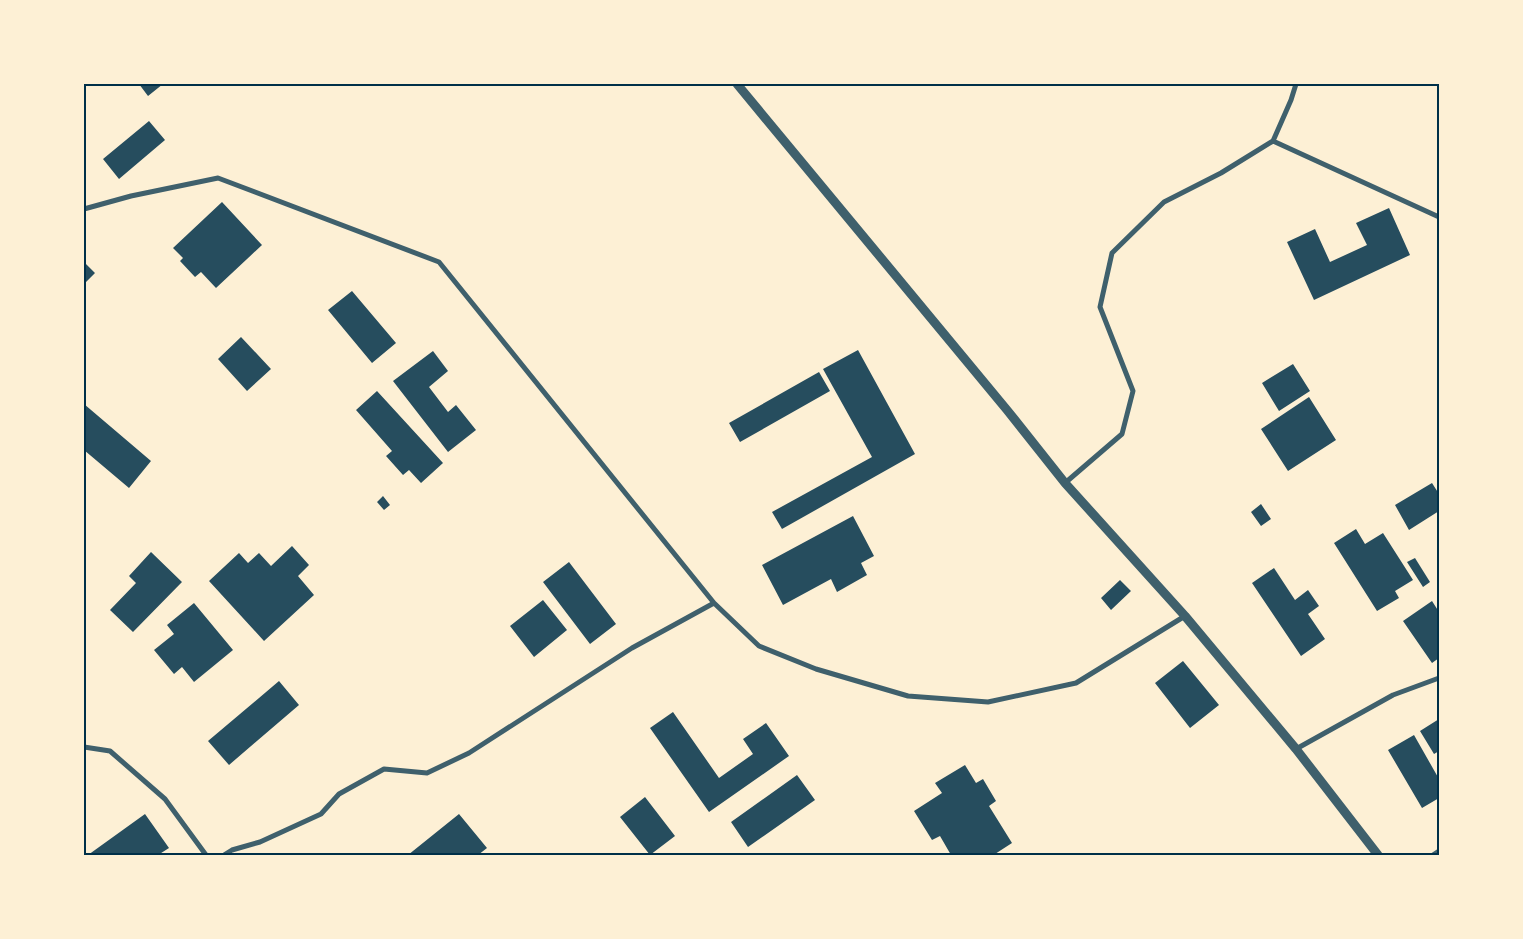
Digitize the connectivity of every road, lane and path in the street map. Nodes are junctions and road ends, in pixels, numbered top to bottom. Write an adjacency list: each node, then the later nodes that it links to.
1 (737, 84): 6 (street)
2 (1296, 84): 3 (street)
3 (1273, 141): 5 (street); 6 (street)
4 (84, 209): 7 (street)
5 (1439, 217)
6 (1065, 483): 8 (street)
7 (714, 603): 8 (street); 14 (street)
8 (1185, 616): 11 (street)
9 (1439, 678): 11 (street)
10 (84, 747): 13 (street)
11 (1296, 749): 15 (street)
12 (1439, 851): 16 (street)
13 (206, 855)
14 (224, 855)
15 (1378, 855)
16 (1433, 855)

